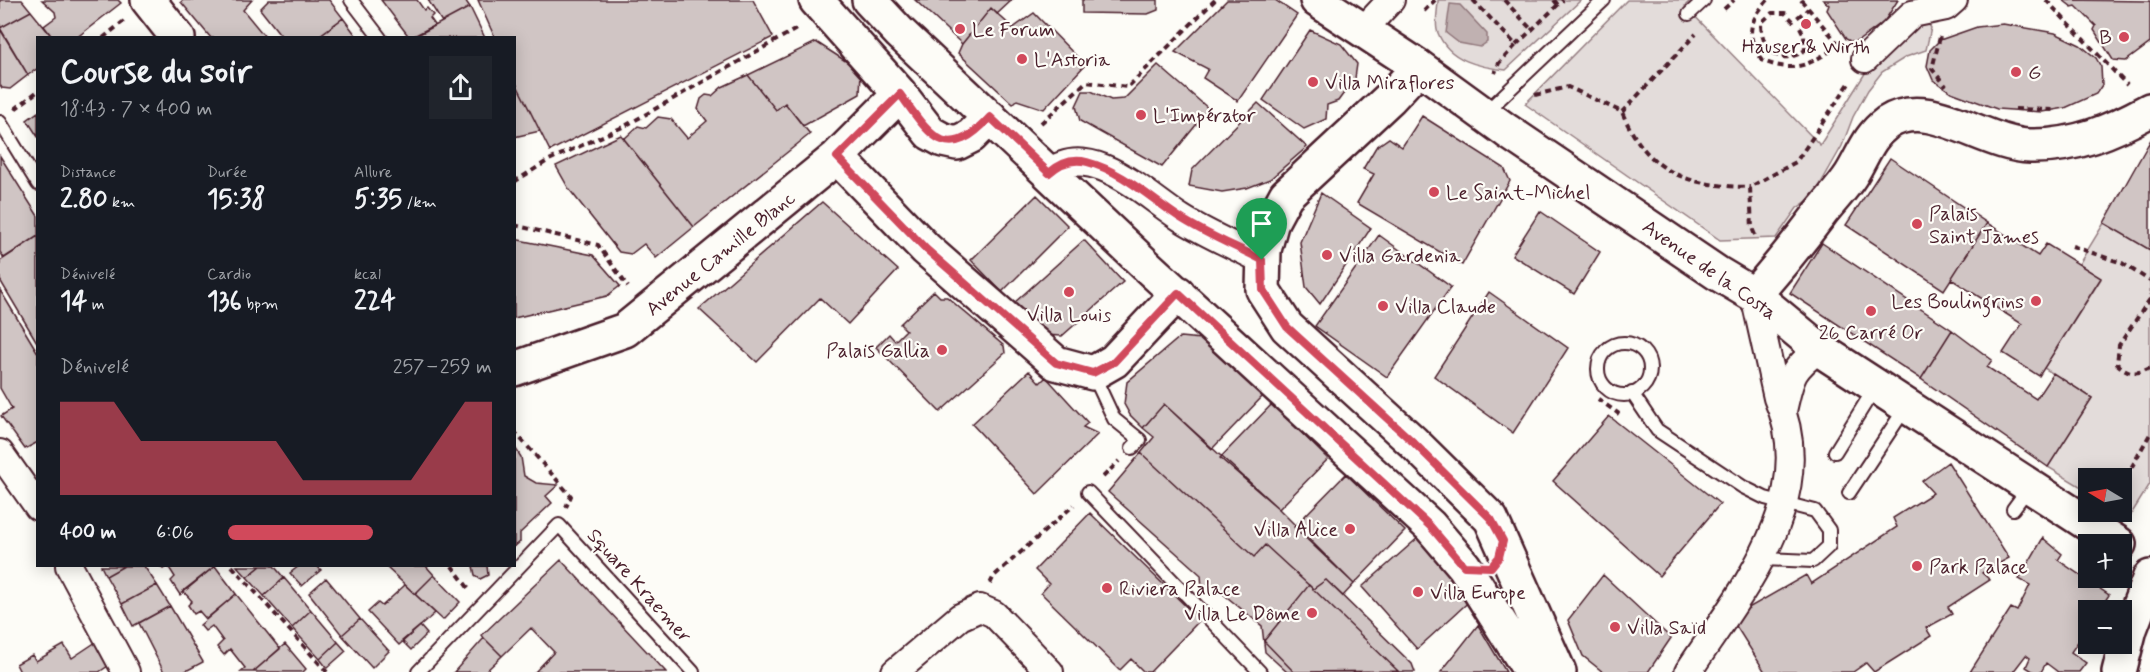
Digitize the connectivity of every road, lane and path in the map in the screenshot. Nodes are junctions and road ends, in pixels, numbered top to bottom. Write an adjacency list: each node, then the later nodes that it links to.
1 (148, 0): 29 (main road)
2 (351, 0): 30 (lane)
3 (869, 0): 46 (main road)
4 (1215, 0): 48 (path)
5 (1317, 0): 27 (main road, Avenue de la Costa)
6 (1391, 0): 27 (street)
7 (1436, 0): 22 (path)
8 (1473, 0): 31 (path)
9 (1504, 0): 28 (path)
10 (1554, 0): 20 (path)
11 (1563, 0): 20 (path)
12 (1604, 0): 45 (lane)
13 (1704, 0): 23 (lane)
14 (1734, 0): 24 (path)
15 (1768, 0): 32 (path)
16 (1801, 0): 21 (path)
17 (2046, 0): 36 (path)
18 (818, 2): 39 (main road); 52 (path)
19 (1950, 3): 33 (street); 37 (path)
20 (1558, 5): 28 (path)
21 (1808, 9): 25 (path); 32 (path)
22 (1424, 11)
23 (1689, 14)
24 (1718, 14)
25 (1800, 27)
26 (1702, 28): 44 (path)
27 (1363, 30): 34 (main road, Avenue de la Costa)
28 (1532, 30): 31 (path)
29 (176, 36)
30 (378, 36)
31 (1516, 45): 35 (path)
32 (1838, 46): 33 (path)
33 (1865, 59): 53 (path)
34 (1419, 67): 45 (main road, Avenue de la Costa); 57 (main road)
35 (1495, 73)
36 (2127, 85)
37 (1955, 90)
38 (36, 93): 47 (path)
39 (900, 94): 46 (main road); 49 (main road, Avenue Camille Blanc)
40 (1525, 96): 44 (path)
41 (2004, 106): 42 (path)
42 (2062, 110)
43 (2150, 110): 60 (main road)
44 (1622, 112): 53 (path)
45 (1485, 113): 60 (main road, Avenue de la Costa)
46 (990, 117): 50 (main road)
47 (5, 118): 51 (lane)
48 (1034, 130)
49 (837, 157): 62 (main road, Avenue Camille Blanc); 66 (main road)
50 (1049, 173): 57 (street); 59 (main road)
51 (36, 180)
52 (516, 181)
53 (1750, 187): 55 (path)
54 (516, 225): 62 (path)
55 (1755, 235)
56 (2072, 246): 58 (path)
57 (1262, 260): 82 (main road)
58 (2150, 281)
59 (1178, 293): 66 (main road); 87 (main road)
60 (1754, 295): 63 (main road, Avenue de la Costa); 70 (street)
61 (2150, 299): 65 (path)
62 (646, 312): 64 (main road, Avenue Camille Blanc)
63 (1819, 349): 67 (main road, Avenue de la Costa); 70 (street)
64 (516, 368)
65 (2150, 368)
66 (1093, 373): 73 (lane)
67 (1876, 385): 69 (main road, Avenue de la Costa); 74 (lane)
68 (1632, 393): 68 (lane); 79 (lane)
69 (1906, 406): 78 (lane); 83 (main road, Avenue de la Costa)
70 (1783, 411): 79 (street)
71 (516, 434): 81 (path)
72 (2150, 434): 76 (path)
73 (1132, 448): 77 (path)
74 (1835, 452)
75 (0, 453): 80 (street)
76 (2131, 468)
77 (1088, 492): 93 (path); 100 (lane)
78 (1849, 493)
79 (1786, 502): 85 (street); 85 (lane)
80 (36, 504)
81 (559, 525): 92 (lane); 97 (lane, Square Kraemer)
82 (1497, 530): 87 (main road); 102 (main road)
83 (2098, 534)
84 (2132, 553): 86 (main road, Avenue de la Costa)
85 (1762, 559): 103 (street)
86 (2150, 565)
87 (1464, 566): 101 (main road)
88 (70, 567): 94 (street)
89 (233, 567): 95 (path)
90 (453, 567): 92 (path)
91 (2150, 577): 104 (main road)
92 (481, 606): 96 (lane)
93 (980, 608): 98 (street); 99 (street)
94 (126, 672)
95 (327, 672)
96 (418, 672)
97 (693, 672)
98 (895, 672)
99 (1050, 672)
100 (1260, 672)
101 (1531, 672)
102 (1558, 672)
103 (1688, 672)
104 (2119, 672)

